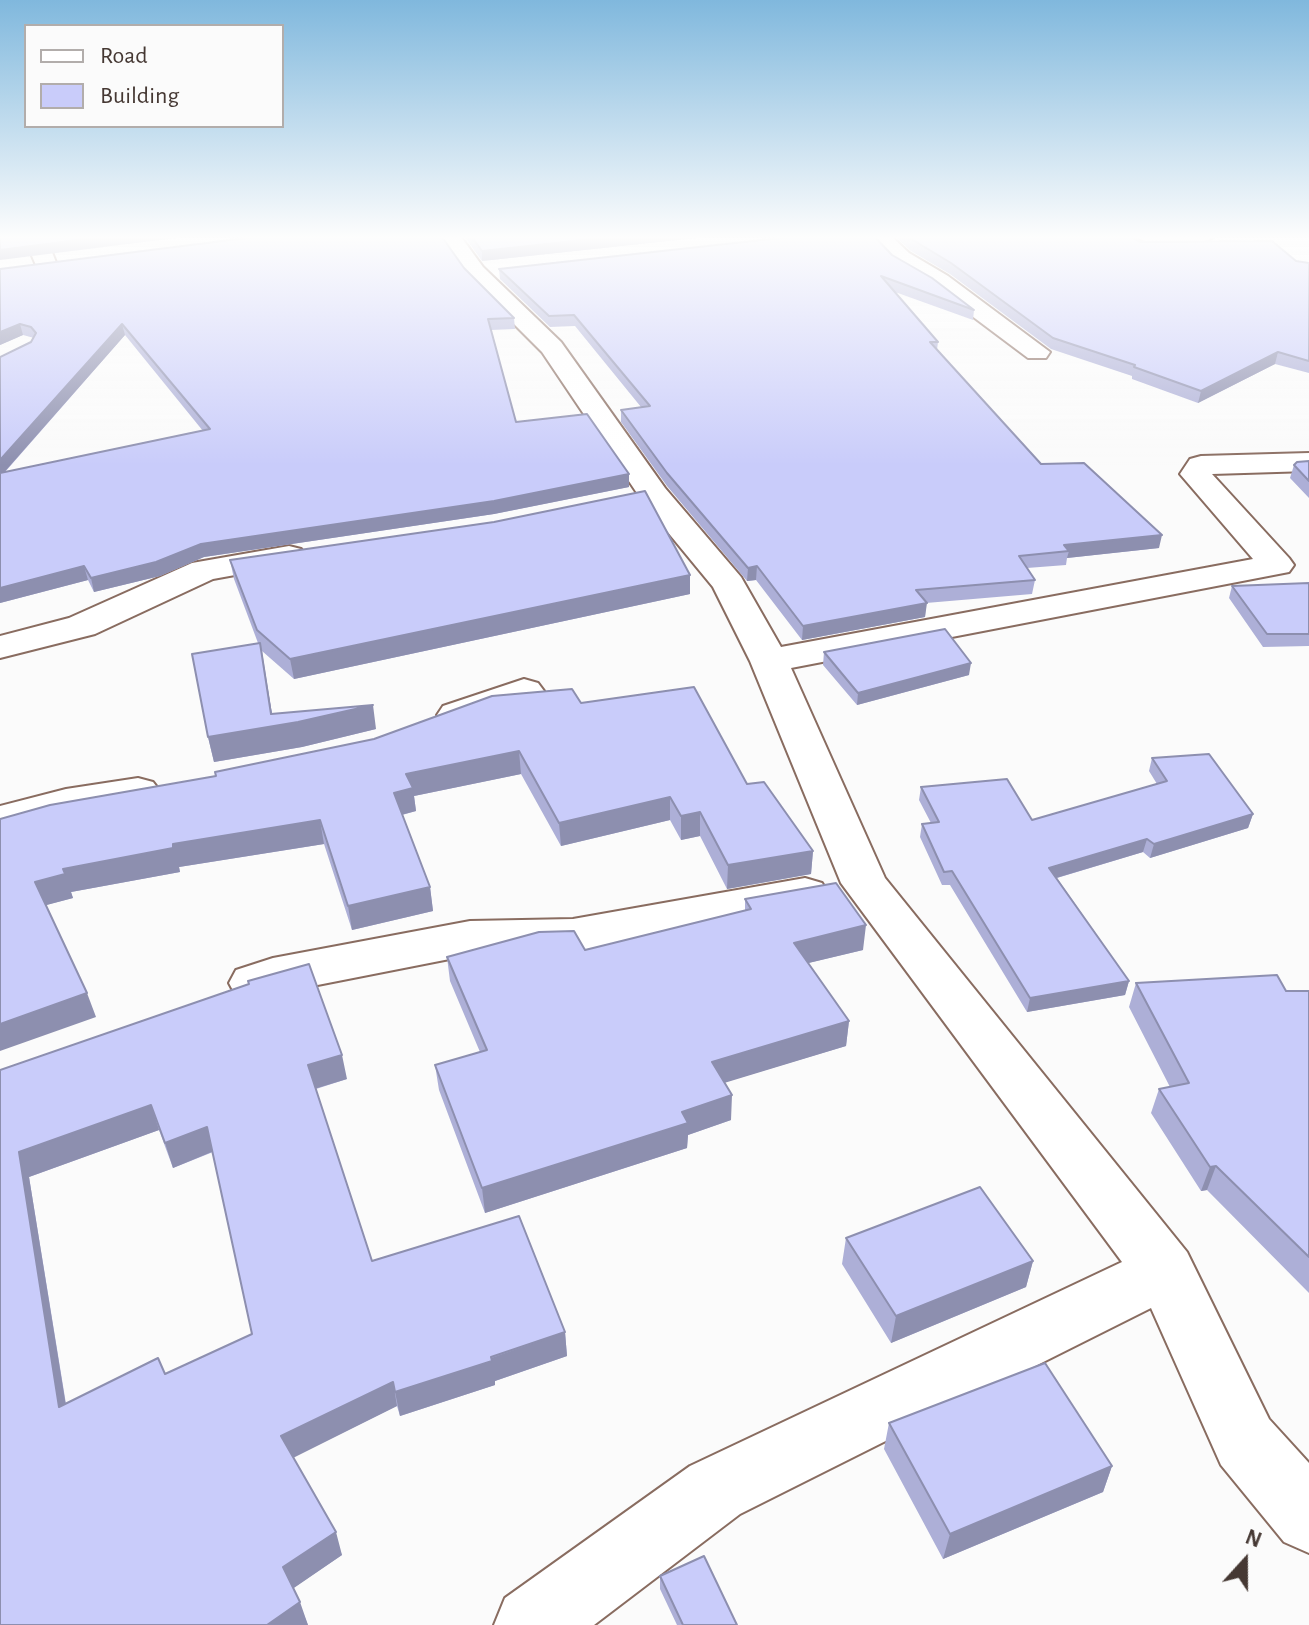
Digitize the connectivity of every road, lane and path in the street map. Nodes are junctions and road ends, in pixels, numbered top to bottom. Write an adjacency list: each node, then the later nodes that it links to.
1 (523, 313): 7 (street)
2 (983, 313): 3 (street)
3 (1037, 352)
4 (1309, 462): 7 (street)
5 (314, 553): 6 (street)
6 (0, 647)
7 (769, 661): 12 (street)
8 (524, 691): 9 (street)
9 (421, 729)
10 (177, 785): 11 (street)
11 (0, 820)
12 (864, 883): 13 (street); 14 (street)
13 (217, 997)
14 (1165, 1271): 15 (street); 16 (street)
15 (1309, 1517)
16 (532, 1625)

